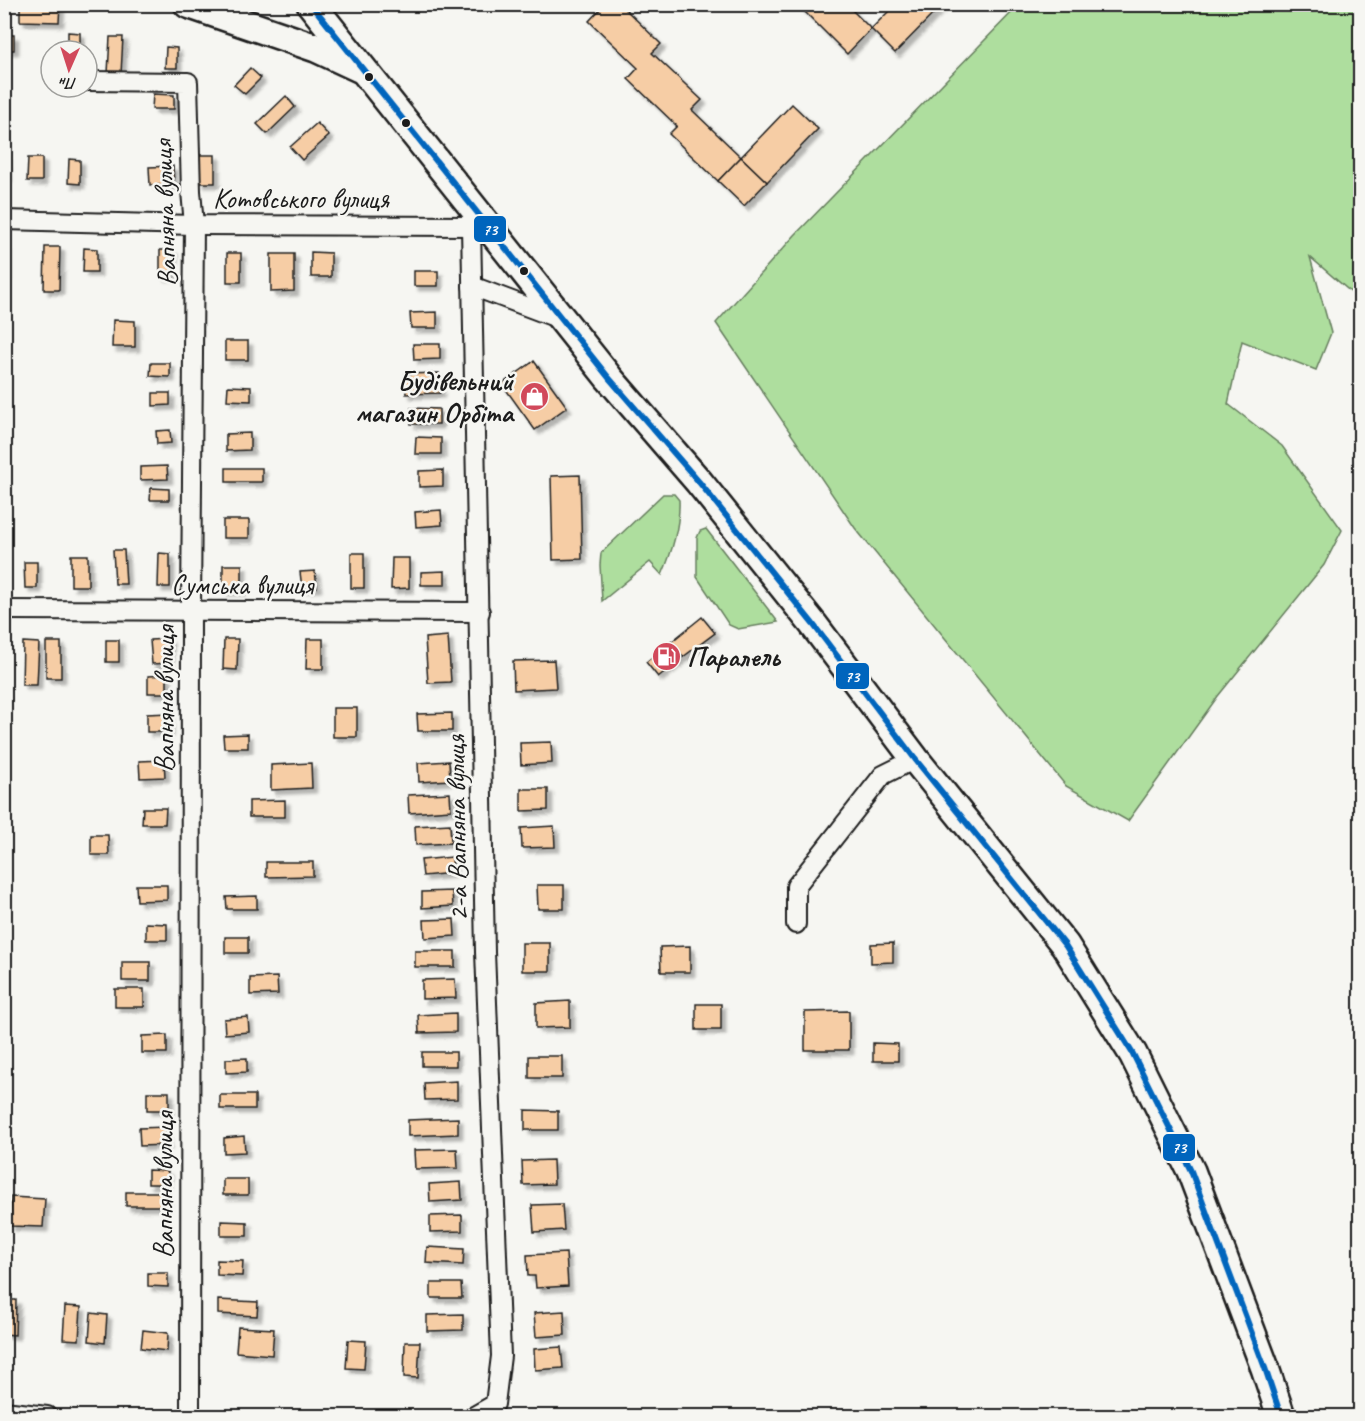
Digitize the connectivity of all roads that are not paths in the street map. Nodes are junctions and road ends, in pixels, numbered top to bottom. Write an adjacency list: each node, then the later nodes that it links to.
1 (188, 4): 4 (main road)
2 (311, 4): 4 (main road)
3 (324, 4): 4 (main road)
4 (366, 71): 8 (main road)
5 (99, 81): 7 (street, Вапняна вулиця)
6 (4, 220): 7 (street, Котовського вулиця)
7 (194, 225): 8 (street, Котовського вулиця); 12 (street, Вапняна вулиця)
8 (480, 226): 9 (street, 2-а Вапняна вулиця); 10 (main road)
9 (472, 286): 10 (street); 13 (street, 2-а Вапняна вулиця)
10 (563, 320): 14 (main road)
11 (4, 610): 12 (street, Сумська вулиця)
12 (191, 610): 13 (street, Сумська вулиця); 18 (street, Вапняна вулиця)
13 (480, 612): 19 (street, 2-а Вапняна вулиця)
14 (915, 759): 15 (street); 20 (main road)
15 (796, 924)
16 (4, 1411): 17 (street)
17 (47, 1416)
18 (190, 1416)
19 (474, 1416)
20 (1281, 1416)

